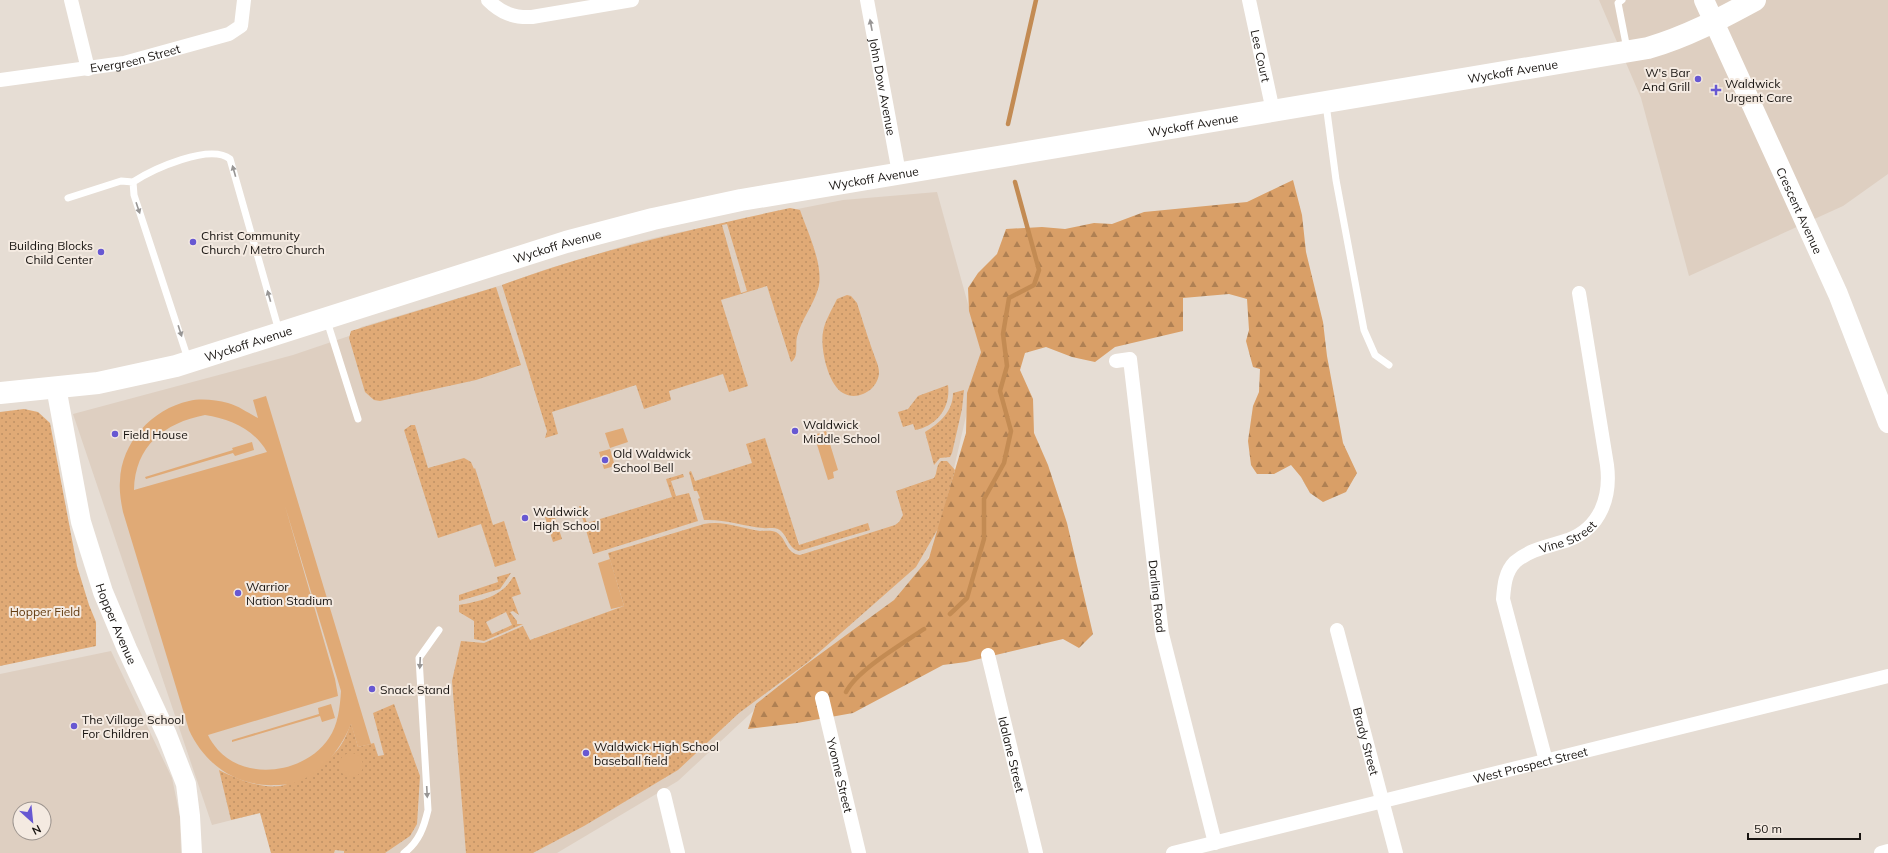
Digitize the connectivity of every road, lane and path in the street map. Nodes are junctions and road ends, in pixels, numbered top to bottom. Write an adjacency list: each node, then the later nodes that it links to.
1 (72, 0): 12 (street)
2 (244, 0): 12 (street, Evergreen Street)
3 (488, 0): 4 (street)
4 (632, 0)
5 (867, 0): 16 (street, John Dow Avenue, one-way to 5)
6 (1249, 0): 15 (street, Lee Court)
7 (1622, 0): 11 (lane)
8 (1704, 0): 10 (street, Crescent Avenue)
9 (1755, 0): 10 (main road, Wyckoff Avenue)
10 (1715, 21): 11 (main road, Wyckoff Avenue); 28 (street, Crescent Avenue)
11 (1627, 52): 14 (main road, Wyckoff Avenue)
12 (88, 69): 13 (street, Evergreen Street)
13 (0, 80)
14 (1326, 102): 15 (main road, Wyckoff Avenue); 24 (lane)
15 (1273, 110): 16 (main road, Wyckoff Avenue)
16 (899, 173): 20 (main road, Wyckoff Avenue)
17 (134, 182): 18 (lane); 21 (lane, one-way to 17); 23 (lane, one-way to 23)
18 (68, 198)
19 (1579, 293): 34 (street, Vine Street)
20 (326, 318): 21 (main road, Wyckoff Avenue); 27 (lane)
21 (280, 334): 23 (main road, Wyckoff Avenue)
22 (1116, 361): 37 (street, Darling Road)
23 (189, 362): 25 (main road, Wyckoff Avenue)
24 (1389, 366)
25 (56, 387): 26 (main road, Wyckoff Avenue); 39 (street, Hopper Avenue)
26 (0, 393)
27 (358, 419)
28 (1888, 423)
29 (439, 630): 40 (lane, one-way to 40)
30 (1337, 630): 36 (street, Brady Street)
31 (988, 655): 43 (street, Idalane Street)
32 (1888, 676): 34 (street, West Prospect Street)
33 (822, 698): 42 (street, Yvonne Street)
34 (1546, 761): 36 (street, West Prospect Street)
35 (664, 795): 41 (street)
36 (1383, 801): 37 (street, West Prospect Street); 45 (street, Brady Street)
37 (1215, 843): 44 (street, West Prospect Street)
38 (1888, 851): 46 (street)
39 (192, 853)
40 (404, 853)
41 (678, 853)
42 (859, 853)
43 (1036, 853)
44 (1174, 853)
45 (1396, 853)
46 (1881, 853)

